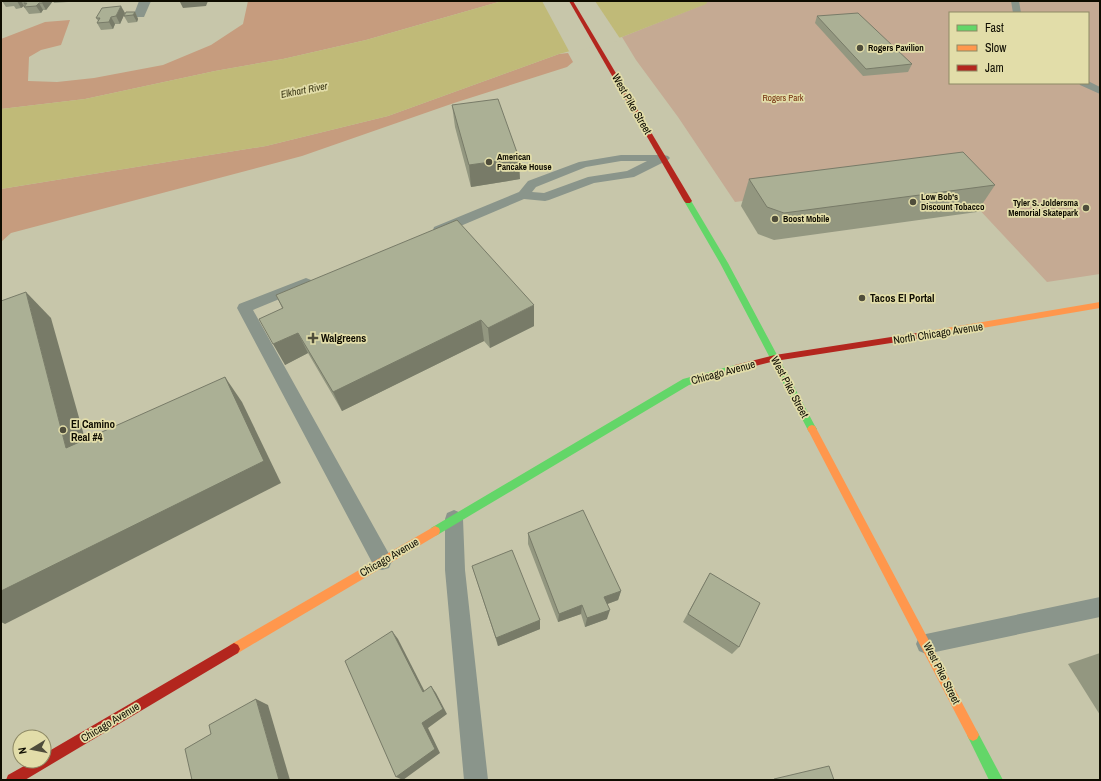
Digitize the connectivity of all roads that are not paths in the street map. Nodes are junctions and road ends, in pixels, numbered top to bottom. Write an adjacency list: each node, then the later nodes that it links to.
1 (145, 1): 5 (street)
2 (571, 1): 8 (main road, West Pike Street)
3 (1015, 1): 4 (lane)
4 (1017, 12)
5 (140, 14)
6 (1086, 84): 7 (lane)
7 (1100, 91)
8 (664, 158): 9 (lane); 9 (lane); 13 (main road, West Pike Street)
9 (523, 195): 10 (lane)
10 (429, 234)
11 (316, 279): 15 (lane)
12 (1100, 305): 13 (main road, North Chicago Avenue)
13 (775, 358): 14 (main road, Chicago Avenue); 17 (main road, West Pike Street)
14 (454, 519): 15 (main road, Chicago Avenue); 19 (lane)
15 (382, 561): 18 (main road, Chicago Avenue)
16 (1100, 607): 17 (lane)
17 (926, 644): 20 (main road, West Pike Street)
18 (13, 780)
19 (476, 780)
20 (996, 780)

